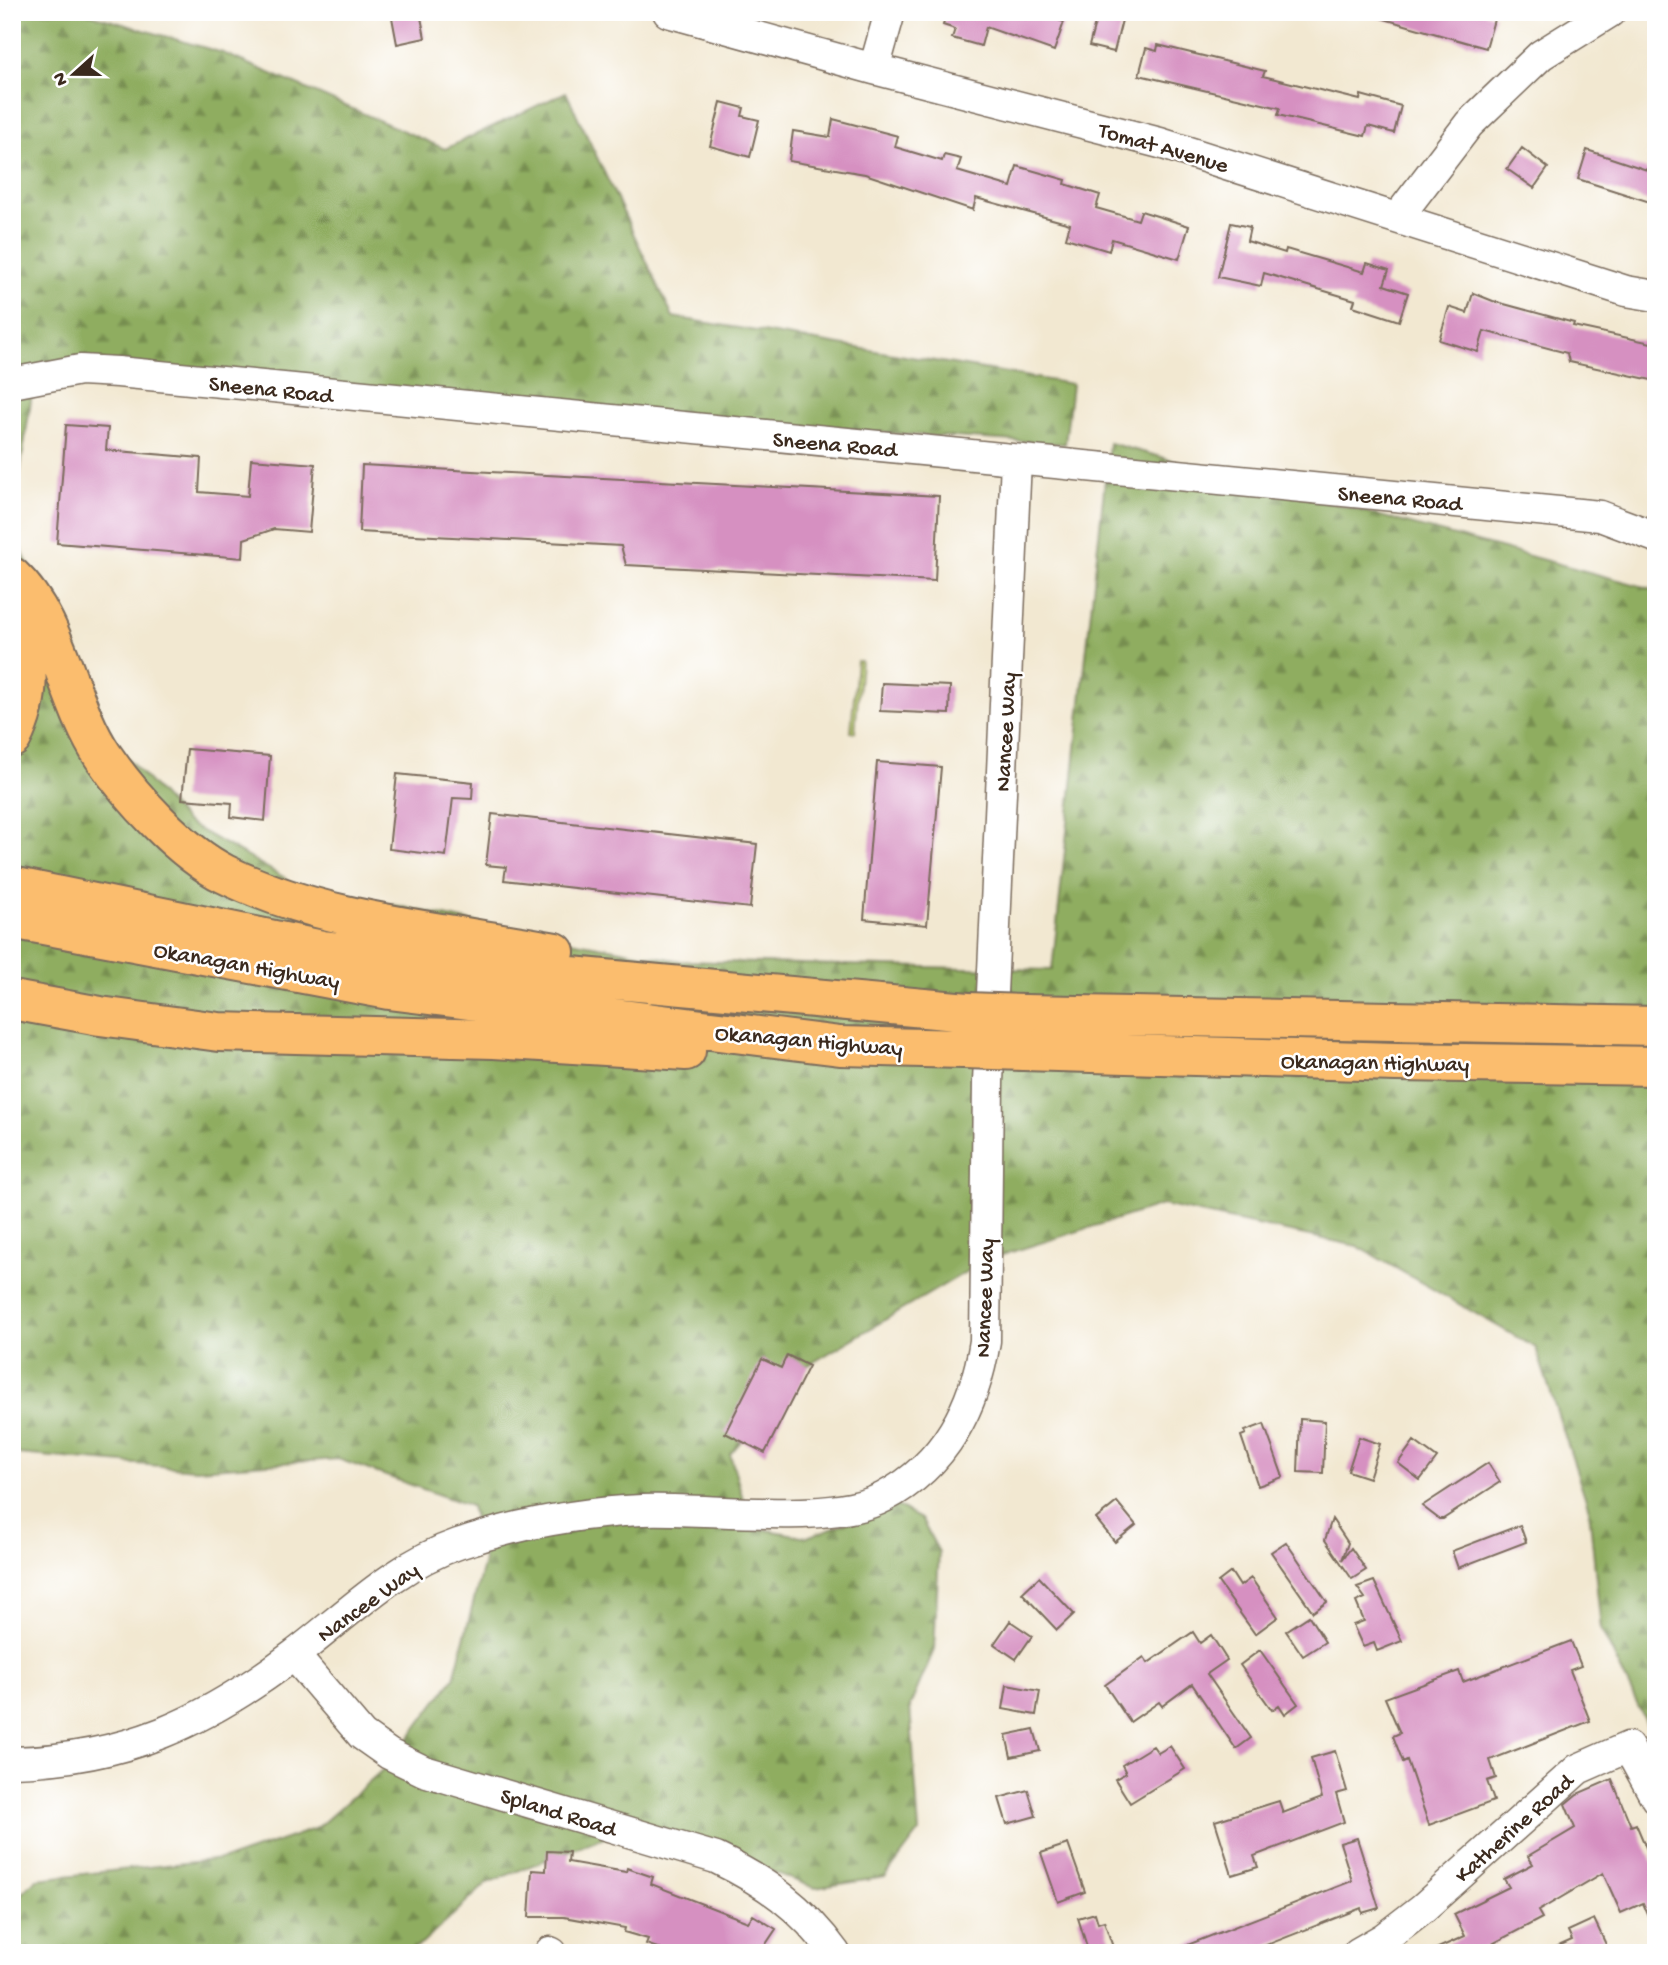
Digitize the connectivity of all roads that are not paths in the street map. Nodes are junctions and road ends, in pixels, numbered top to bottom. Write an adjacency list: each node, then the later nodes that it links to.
1 (668, 12): 4 (street, Tomat Avenue)
2 (891, 12): 4 (street)
3 (1610, 12): 5 (street)
4 (874, 69): 5 (street, Tomat Avenue)
5 (1398, 217): 6 (street, Tomat Avenue)
6 (1656, 296)
7 (12, 383): 8 (street, Sneena Road)
8 (1016, 460): 9 (street, Sneena Road); 22 (street, Nancee Way)
9 (1656, 537)
10 (12, 577): 15 (highway)
11 (12, 620): 12 (highway)
12 (12, 738)
13 (12, 886): 15 (highway, Okanagan Highway)
14 (12, 919): 20 (highway, Okanagan Highway)
15 (661, 982): 18 (highway, Okanagan Highway)
16 (12, 1000): 20 (highway)
17 (1656, 1026): 19 (highway, Okanagan Highway)
18 (966, 1031): 19 (highway, Okanagan Highway, bridge); 20 (highway, Okanagan Highway)
19 (1023, 1033): 21 (highway, Okanagan Highway)
20 (841, 1046)
21 (1656, 1066)
22 (294, 1655): 23 (street, Nancee Way); 25 (street, Spland Road)
23 (12, 1762)
24 (1656, 1798): 26 (street, Katherine Road)
25 (835, 1953)
26 (1358, 1953)

